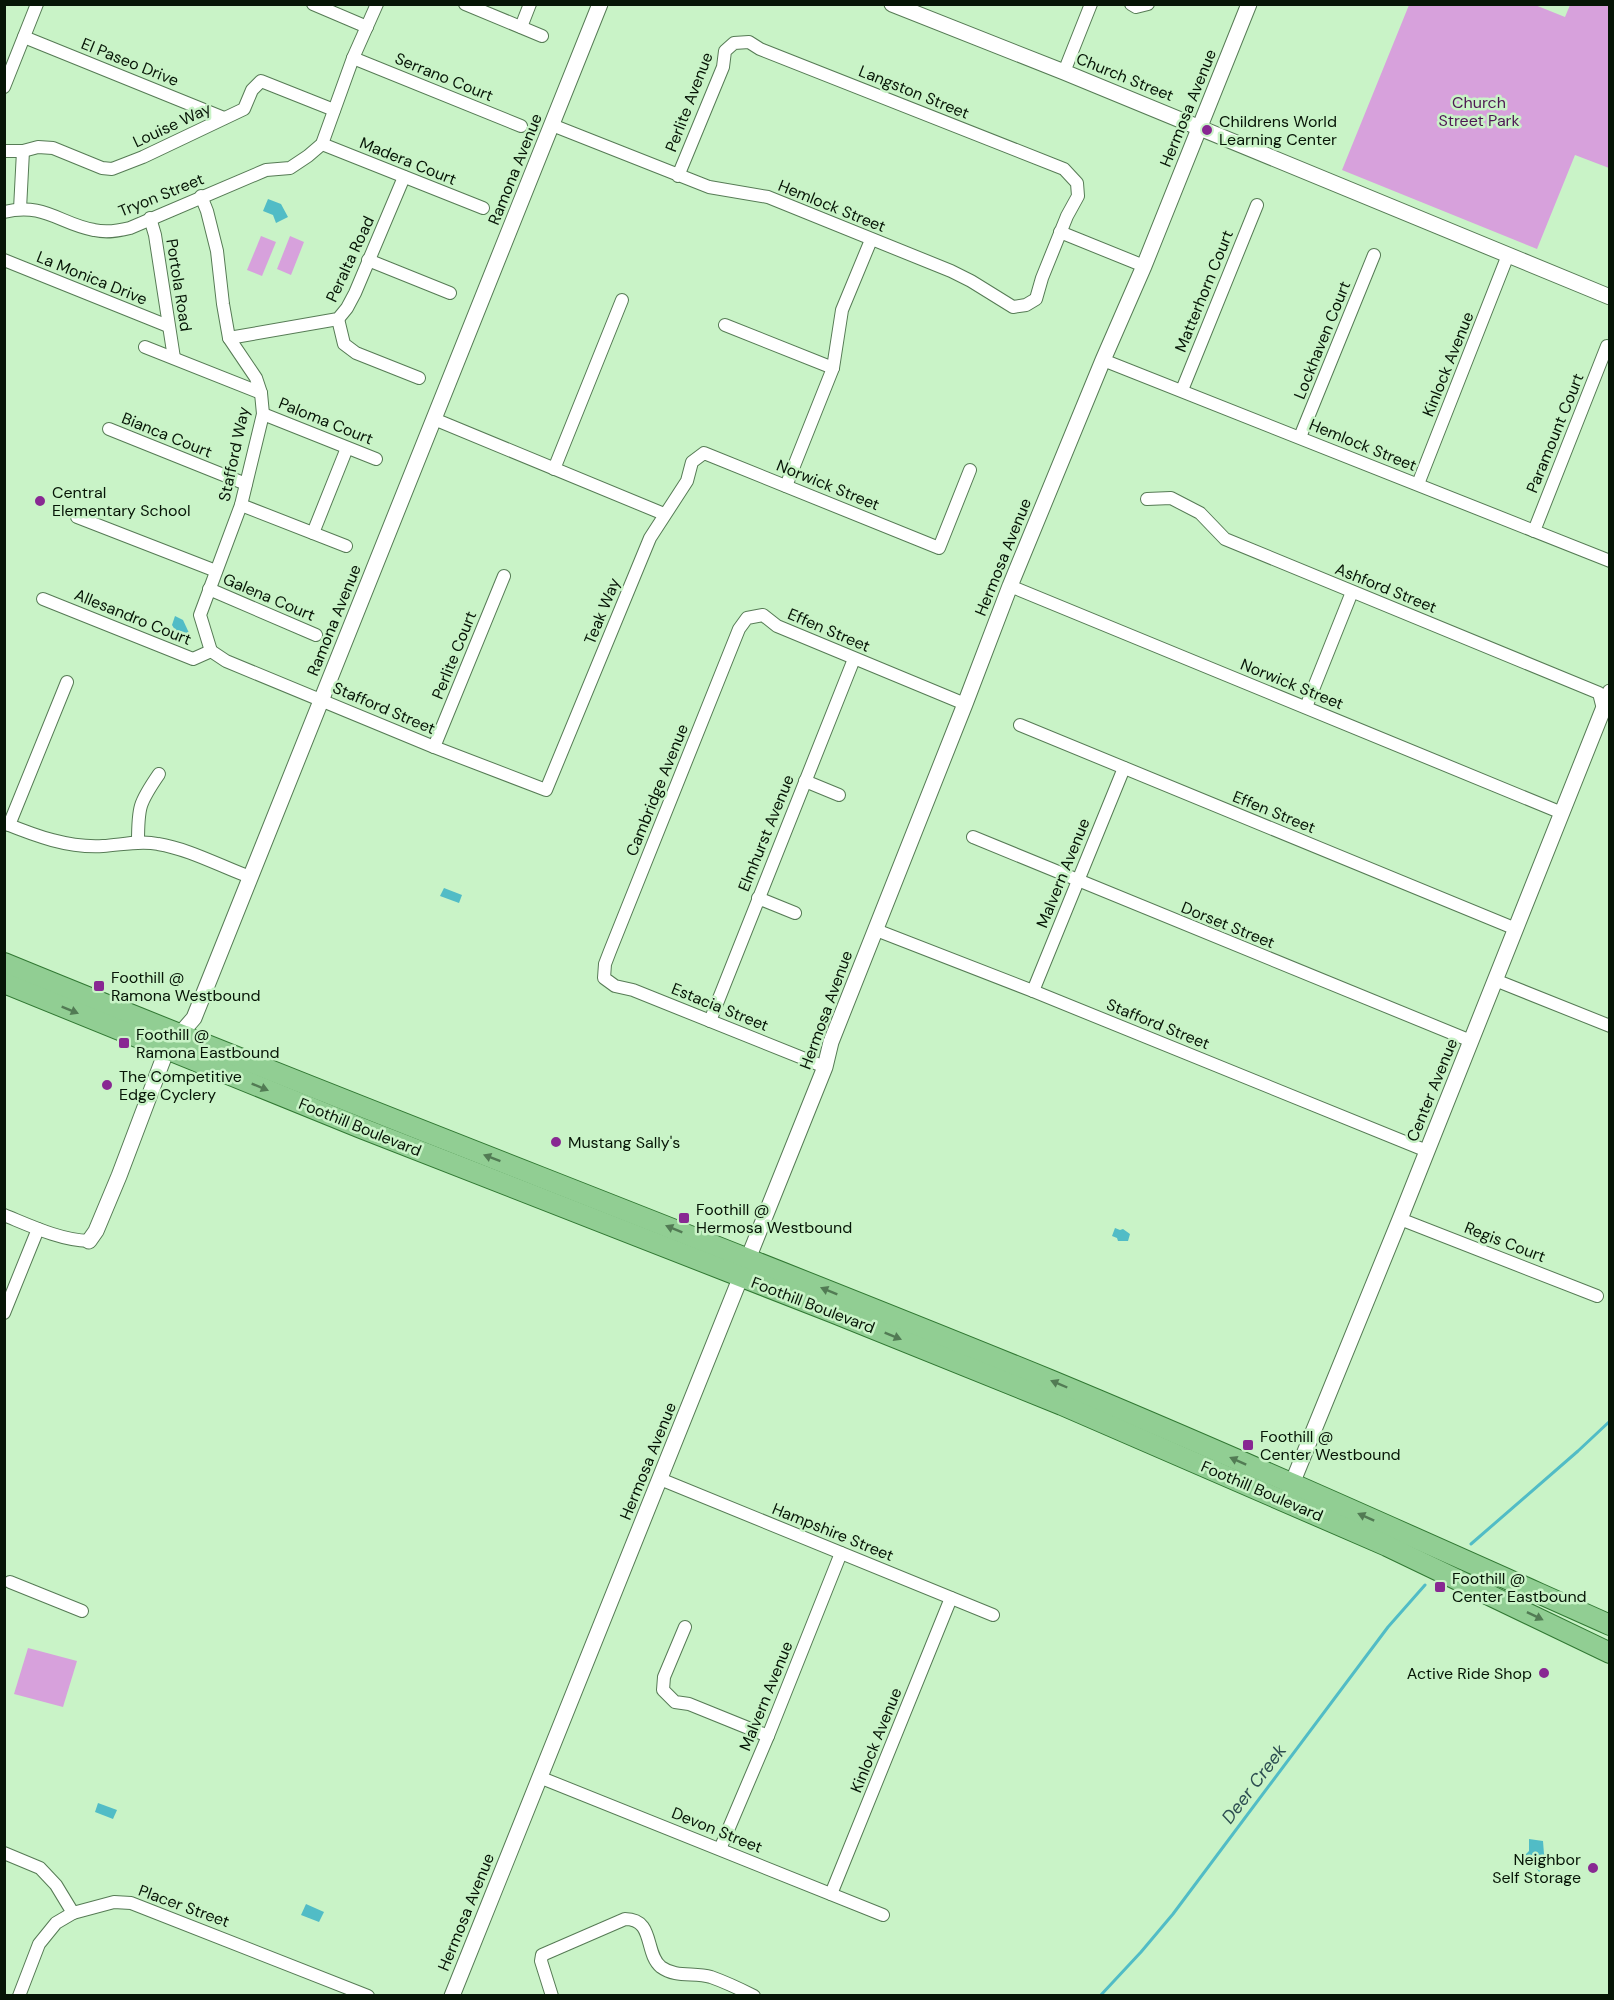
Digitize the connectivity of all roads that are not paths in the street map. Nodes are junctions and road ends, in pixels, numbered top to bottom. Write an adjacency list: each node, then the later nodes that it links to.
1 (37, 4): 15 (street)
2 (312, 4): 12 (street)
3 (376, 4): 12 (street)
4 (465, 4): 13 (street)
5 (530, 4): 13 (street)
6 (600, 4): 22 (street, Ramona Avenue)
7 (892, 4): 18 (street, Church Street)
8 (1091, 4): 18 (street)
9 (1131, 4): 11 (street)
10 (1249, 4): 24 (street, Hermosa Avenue)
11 (1148, 5)
12 (367, 27): 17 (street)
13 (521, 27): 14 (street)
14 (542, 36)
15 (24, 37): 19 (street); 21 (street, El Paseo Drive)
16 (734, 43): 28 (street, Perlite Avenue); 36 (street, Langston Street)
17 (353, 58): 20 (street); 23 (street, Serrano Court)
18 (1064, 72): 24 (street, Church Street)
19 (4, 87)
20 (334, 110): 21 (street, Louise Way); 25 (street)
21 (224, 118): 27 (street, Louise Way)
22 (552, 125): 28 (street, Hemlock Street); 59 (street, Ramona Avenue)
23 (521, 126)
24 (1200, 127): 39 (street, Church Street); 42 (street, Hermosa Avenue)
25 (322, 144): 29 (street, Madera Court); 30 (street, Tryon Street)
26 (4, 151): 27 (street, Louise Way)
27 (23, 151): 32 (street)
28 (678, 176): 37 (street, Hemlock Street)
29 (404, 177): 33 (street, Madera Court); 41 (street, Peralta Road)
30 (201, 196): 35 (street, Tryon Street); 49 (street, Stafford Way)
31 (1257, 205): 56 (street, Matterhorn Court)
32 (20, 208): 34 (street, Tryon Street); 35 (street, Tryon Street)
33 (483, 208)
34 (4, 212)
35 (150, 218): 48 (street, Portola Road)
36 (1060, 232): 37 (street, Hemlock Street); 42 (street)
37 (871, 240): 54 (street)
38 (1374, 255): 61 (street, Lockhaven Court)
39 (1508, 255): 44 (street, Church Street); 68 (street, Kinlock Avenue)
40 (4, 260): 48 (street, La Monica Drive)
41 (368, 260): 43 (street); 46 (street, Peralta Road)
42 (1144, 267): 53 (street, Hermosa Avenue)
43 (450, 293)
44 (1610, 297)
45 (622, 300): 65 (street)
46 (338, 319): 49 (street, Peralta Road); 55 (street)
47 (725, 325): 54 (street)
48 (168, 326): 52 (street, Portola Road)
49 (229, 338): 57 (street, Stafford Way)
50 (1607, 346): 74 (street, Paramount Court)
51 (145, 347): 52 (street)
52 (174, 358): 57 (street)
53 (1104, 360): 56 (street, Hemlock Street); 80 (street, Hermosa Avenue)
54 (832, 368): 69 (street)
55 (419, 378)
56 (1182, 390): 61 (street, Hemlock Street)
57 (261, 393): 58 (street, Stafford Way)
58 (263, 414): 62 (street, Paloma Court); 67 (street, Stafford Way)
59 (434, 418): 65 (street); 90 (street, Ramona Avenue)
60 (109, 429): 67 (street, Bianca Court)
61 (1300, 437): 68 (street, Hemlock Street)
62 (347, 448): 64 (street, Paloma Court); 75 (street)
63 (704, 453): 69 (street, Norwick Street); 72 (street, Teak Way)
64 (376, 459)
65 (554, 469): 72 (street)
66 (970, 470): 69 (street, Norwick Street)
67 (246, 484): 71 (street, Stafford Way)
68 (1418, 484): 74 (street, Hemlock Street)
69 (786, 486)
70 (1147, 499): 82 (street, Ashford Street)
71 (241, 505): 75 (street); 78 (street, Stafford Way)
72 (664, 514): 99 (street, Teak Way)
73 (77, 517): 78 (street)
74 (1534, 531): 77 (street, Hemlock Street)
75 (313, 533): 76 (street)
76 (346, 546)
77 (1610, 561)
78 (216, 571): 81 (street, Stafford Way)
79 (504, 576): 95 (street, Perlite Court)
80 (1010, 585): 91 (street, Hermosa Avenue); 92 (street, Norwick Street)
81 (209, 590): 85 (street, Galena Court); 86 (street, Stafford Way)
82 (1352, 592): 92 (street); 93 (street, Ashford Street)
83 (43, 599): 86 (street, Allesandro Court)
84 (747, 618): 87 (street, Effen Street); 112 (street, Cambridge Avenue)
85 (316, 635)
86 (211, 651): 90 (street, Stafford Street)
87 (854, 659): 91 (street, Effen Street); 98 (street, Elmhurst Avenue)
88 (67, 682): 102 (street)
89 (1610, 692): 93 (street, Center Avenue)
90 (322, 700): 95 (street, Stafford Street); 105 (street, Ramona Avenue)
91 (965, 704): 110 (street, Hermosa Avenue)
92 (1306, 707): 101 (street, Norwick Street)
93 (1606, 710): 101 (street, Center Avenue)
94 (1020, 725): 96 (street, Effen Street)
95 (434, 747): 99 (street, Stafford Street)
96 (1124, 768): 106 (street, Malvern Avenue); 109 (street, Effen Street)
97 (159, 774): 104 (street)
98 (805, 782): 100 (street); 107 (street, Elmhurst Avenue)
99 (546, 790)
100 (839, 795)
101 (1562, 813): 109 (street, Center Avenue)
102 (7, 824): 104 (street)
103 (973, 837): 106 (street, Dorset Street)
104 (138, 842): 105 (street)
105 (249, 877): 118 (street, Ramona Avenue)
106 (1078, 881): 115 (street, Malvern Avenue); 119 (street, Dorset Street)
107 (758, 898): 108 (street); 116 (street, Elmhurst Avenue)
108 (795, 913)
109 (1516, 929): 113 (street, Center Avenue)
110 (876, 930): 115 (street, Stafford Street); 120 (street, Hermosa Avenue)
111 (4, 963): 118 (main road, Foothill Boulevard)
112 (604, 978): 116 (street, Estacia Street)
113 (1496, 980): 117 (street); 119 (street, Center Avenue)
114 (4, 983): 118 (main road, Foothill Boulevard, one-way to 118)
115 (1033, 991): 121 (street, Stafford Street)
116 (710, 1021): 120 (street, Estacia Street)
117 (1610, 1026)
118 (173, 1041): 125 (street, Ramona Avenue); 126 (main road, Foothill Boulevard)
119 (1471, 1041): 121 (street, Center Avenue)
120 (825, 1067): 126 (street, Hermosa Avenue)
121 (1427, 1151): 123 (street, Center Avenue)
122 (4, 1215): 124 (street)
123 (1400, 1219): 127 (street, Regis Court); 130 (street, Center Avenue)
124 (38, 1228): 125 (street); 128 (street)
125 (89, 1241)
126 (744, 1268): 129 (street, Hermosa Avenue); 130 (main road, Foothill Boulevard)
127 (1597, 1296)
128 (4, 1313)
129 (660, 1479): 131 (street, Hampshire Street); 140 (street, Hermosa Avenue)
130 (1288, 1492): 136 (main road, Foothill Boulevard, one-way to 130); 138 (main road, Foothill Boulevard, one-way to 138)
131 (841, 1554): 133 (street, Hampshire Street); 139 (street, Malvern Avenue)
132 (10, 1582): 134 (street)
133 (951, 1598): 135 (street, Hampshire Street); 143 (street, Kinlock Avenue)
134 (82, 1611)
135 (993, 1615)
136 (1610, 1625)
137 (684, 1627): 139 (street)
138 (1610, 1653)
139 (768, 1736): 141 (street, Malvern Avenue)
140 (538, 1777): 141 (street, Devon Street); 148 (street, Hermosa Avenue)
141 (720, 1850): 143 (street, Devon Street)
142 (4, 1853): 144 (street)
143 (831, 1894): 145 (street, Devon Street)
144 (73, 1913): 146 (street); 147 (street, Placer Street)
145 (883, 1915)
146 (19, 1995)
147 (368, 1995)
148 (452, 1995)
149 (552, 1995): 150 (street)
150 (754, 1995)

